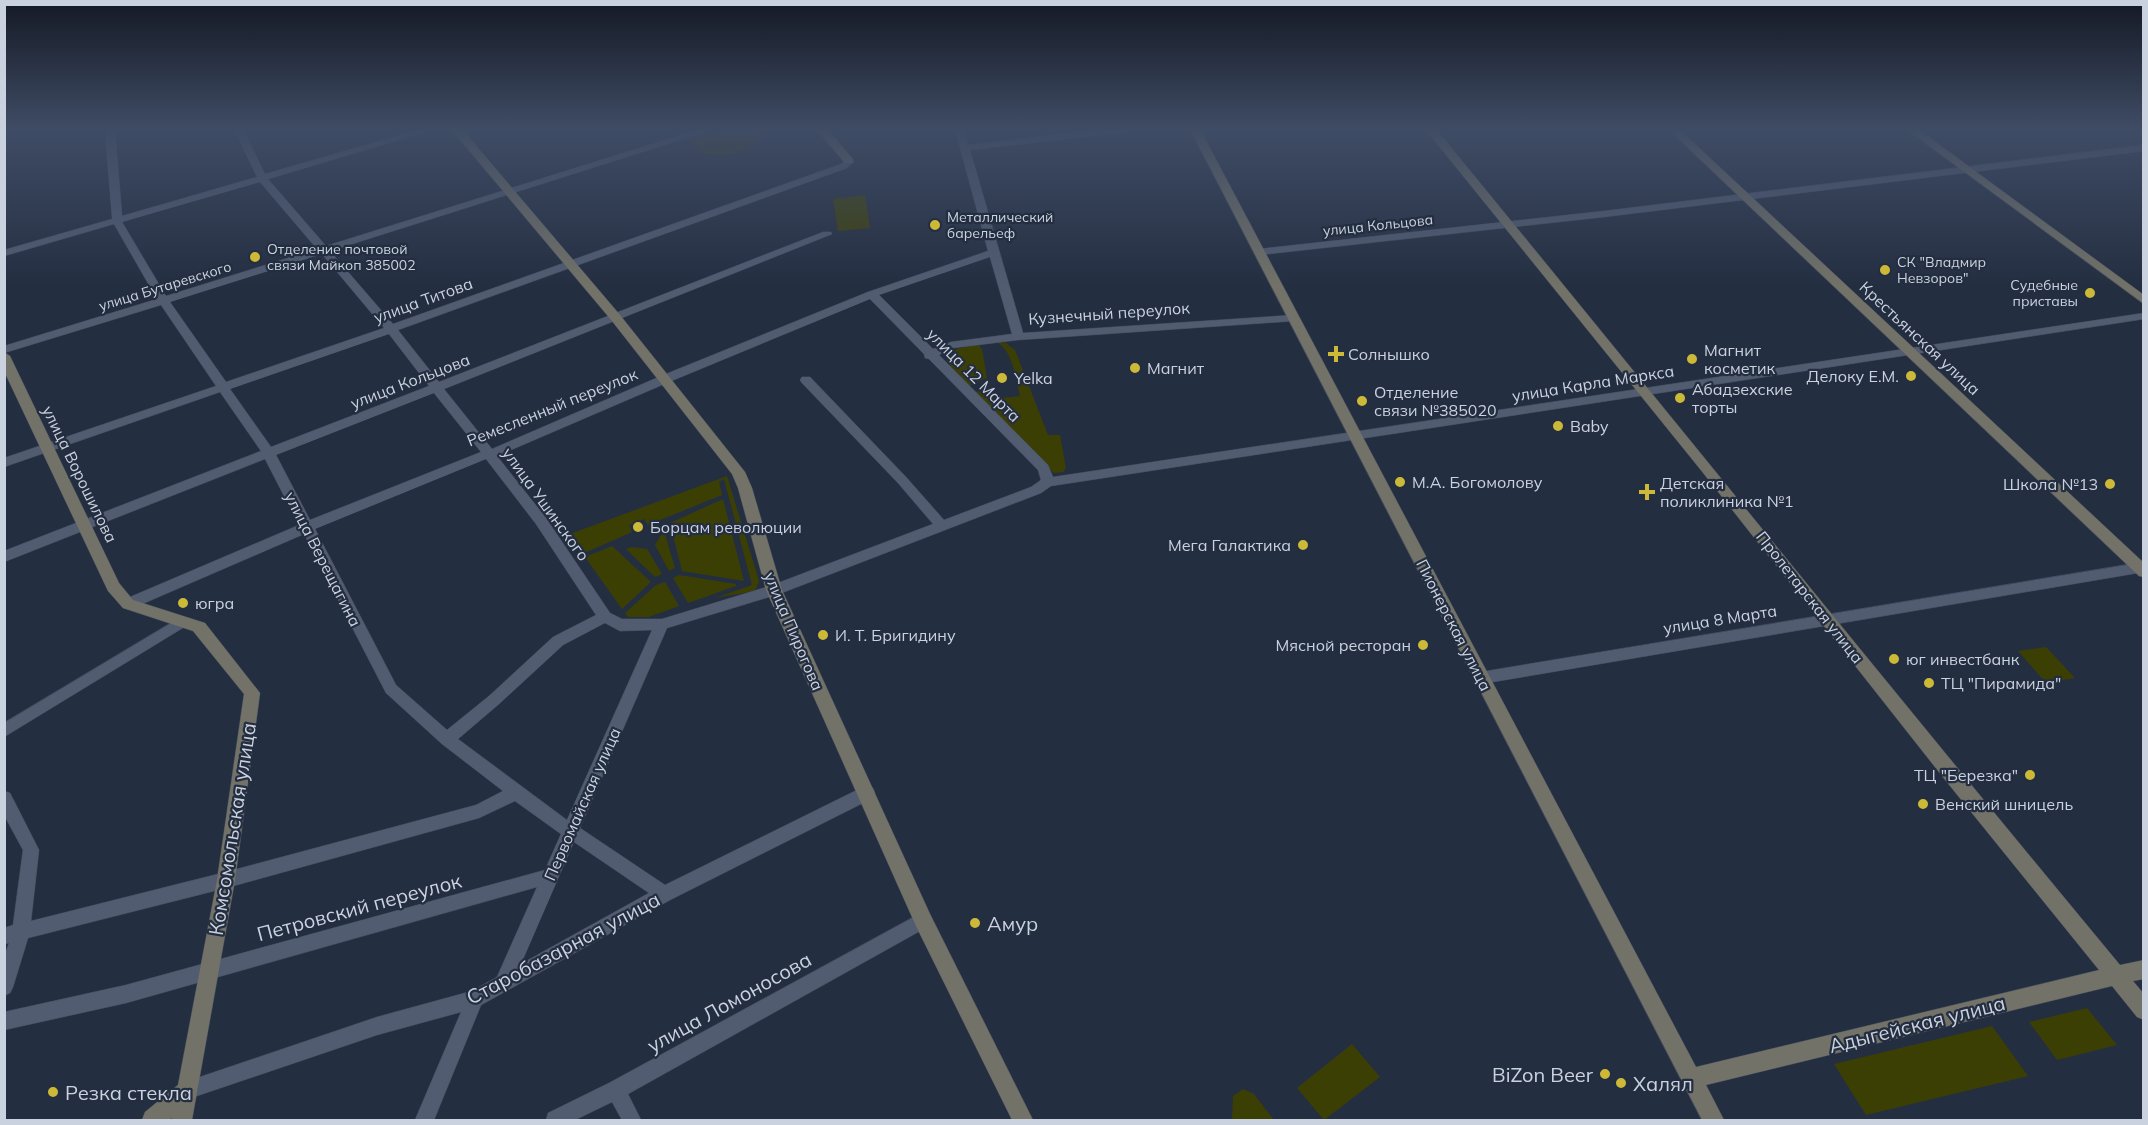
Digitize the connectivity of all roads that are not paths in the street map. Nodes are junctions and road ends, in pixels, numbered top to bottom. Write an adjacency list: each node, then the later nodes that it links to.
1 (114, 182): 15 (street, улица Верещагина)
2 (254, 182): 15 (street)
3 (265, 182): 18 (street, улица Ушинского)
4 (500, 182): 13 (main road, улица Пирогова)
5 (539, 182): 13 (street, улица Бутаревского)
6 (801, 182): 22 (street, улица Титова)
7 (975, 182): 19 (street)
8 (1222, 182): 20 (main road, Пионерская улица)
9 (1473, 182): 16 (main road, Пролетарская улица)
10 (1730, 182): 14 (main road, Крестьянская улица)
11 (1860, 182): 14 (street, улица Кольцова)
12 (1984, 182): 25 (main road)
13 (508, 191): 18 (street, улица Бутаревского); 22 (main road, улица Пирогова)
14 (1746, 196): 16 (street, улица Кольцова); 32 (main road, Крестьянская улица)
15 (117, 221): 21 (street); 24 (street, улица Верещагина)
16 (1508, 225): 20 (street, улица Кольцова); 39 (main road, Пролетарская улица)
17 (827, 234): 27 (street, улица Кольцова)
18 (323, 251): 24 (street, улица Бутаревского); 29 (street, улица Ушинского)
19 (994, 252): 23 (street, Ремесленный переулок); 30 (street)
20 (1259, 252): 28 (main road, Пионерская улица)
21 (4, 253)
22 (570, 264): 27 (main road, улица Пирогова); 29 (street, улица Титова)
23 (872, 294): 33 (street, улица 12 Марта); 35 (street, Ремесленный переулок)
24 (164, 300): 31 (street, улица Бутаревского); 37 (street, улица Верещагина)
25 (2144, 301)
26 (2144, 316): 32 (street, улица Карла Маркса)
27 (616, 318): 35 (main road, улица Пирогова); 38 (street, улица Кольцова)
28 (1294, 318): 30 (street, Кузнечный переулок); 40 (main road, Пионерская улица)
29 (391, 329): 37 (street, улица Титова); 38 (street, улица Ушинского)
30 (1018, 338): 33 (street, Кузнечный переулок)
31 (4, 350)
32 (1912, 353): 39 (street, улица Карла Маркса); 50 (main road, Крестьянская улица)
33 (929, 355): 45 (street, улица 12 Марта)
34 (4, 356): 41 (main road, улица Ворошилова)
35 (665, 379): 43 (street, Ремесленный переулок); 51 (main road, улица Пирогова)
36 (806, 380): 46 (street)
37 (224, 387): 41 (street, улица Титова); 42 (street, улица Верещагина)
38 (437, 389): 42 (street, улица Кольцова); 43 (street, улица Ушинского)
39 (1644, 392): 40 (street, улица Карла Маркса); 54 (main road, Пролетарская улица)
40 (1356, 436): 45 (street, улица Карла Маркса); 57 (main road, Пионерская улица)
41 (46, 448): 44 (street, улица Титова); 47 (main road, улица Ворошилова)
42 (269, 454): 47 (street, улица Кольцова); 48 (street, улица Верещагина)
43 (488, 454): 48 (street, Ремесленный переулок); 53 (street, улица Ушинского)
44 (4, 463)
45 (1048, 482): 46 (street)
46 (942, 526): 51 (street)
47 (84, 527): 49 (street, улица Кольцова); 52 (main road, улица Ворошилова)
48 (307, 527): 52 (street, Ремесленный переулок); 59 (street, улица Верещагина)
49 (4, 557)
50 (2142, 569): 54 (street, улица 8 Марта)
51 (774, 590): 56 (street); 61 (main road, улица Пирогова)
52 (129, 604): 55 (main road, Комсомольская улица)
53 (605, 617): 56 (street); 59 (street)
54 (1827, 619): 57 (street, улица 8 Марта); 71 (main road, Пролетарская улица)
55 (181, 621): 58 (street); 65 (main road, Комсомольская улица)
56 (662, 624): 63 (street, Первомайская улица)
57 (1481, 678): 77 (main road, Пионерская улица)
58 (4, 731)
59 (447, 739): 60 (street, улица Верещагина)
60 (518, 792): 63 (street, улица Верещагина); 65 (street)
61 (867, 793): 66 (street, Старобазарная улица); 67 (main road, улица Пирогова)
62 (4, 798): 68 (street)
63 (570, 831): 64 (street, Первомайская улица); 66 (street, улица Верещагина)
64 (550, 876): 70 (street, Петровский переулок); 72 (street, Первомайская улица)
65 (226, 880): 68 (street); 70 (main road, Комсомольская улица)
66 (664, 894): 72 (street, Старобазарная улица)
67 (923, 920): 79 (street, улица Ломоносова); 85 (main road, улица Пирогова)
68 (13, 934): 73 (street)
69 (2144, 969): 71 (main road, Адыгейская улица)
70 (210, 970): 76 (street, Петровский переулок); 78 (main road, Комсомольская улица)
71 (2116, 976): 75 (main road, Пролетарская улица); 77 (main road, Адыгейская улица)
72 (503, 984): 74 (street, Старобазарная улица)
73 (4, 987)
74 (475, 999): 78 (street, Старобазарная улица); 82 (street)
75 (2144, 1010)
76 (4, 1021)
77 (1690, 1079): 86 (main road, Пионерская улица)
78 (188, 1090): 80 (main road, Старобазарная улица); 81 (main road, Комсомольская улица)
79 (616, 1090): 83 (street, улица Ломоносова); 84 (street)
80 (153, 1120)
81 (182, 1120)
82 (425, 1120)
83 (555, 1120)
84 (632, 1120)
85 (1023, 1120)
86 (1713, 1120)

